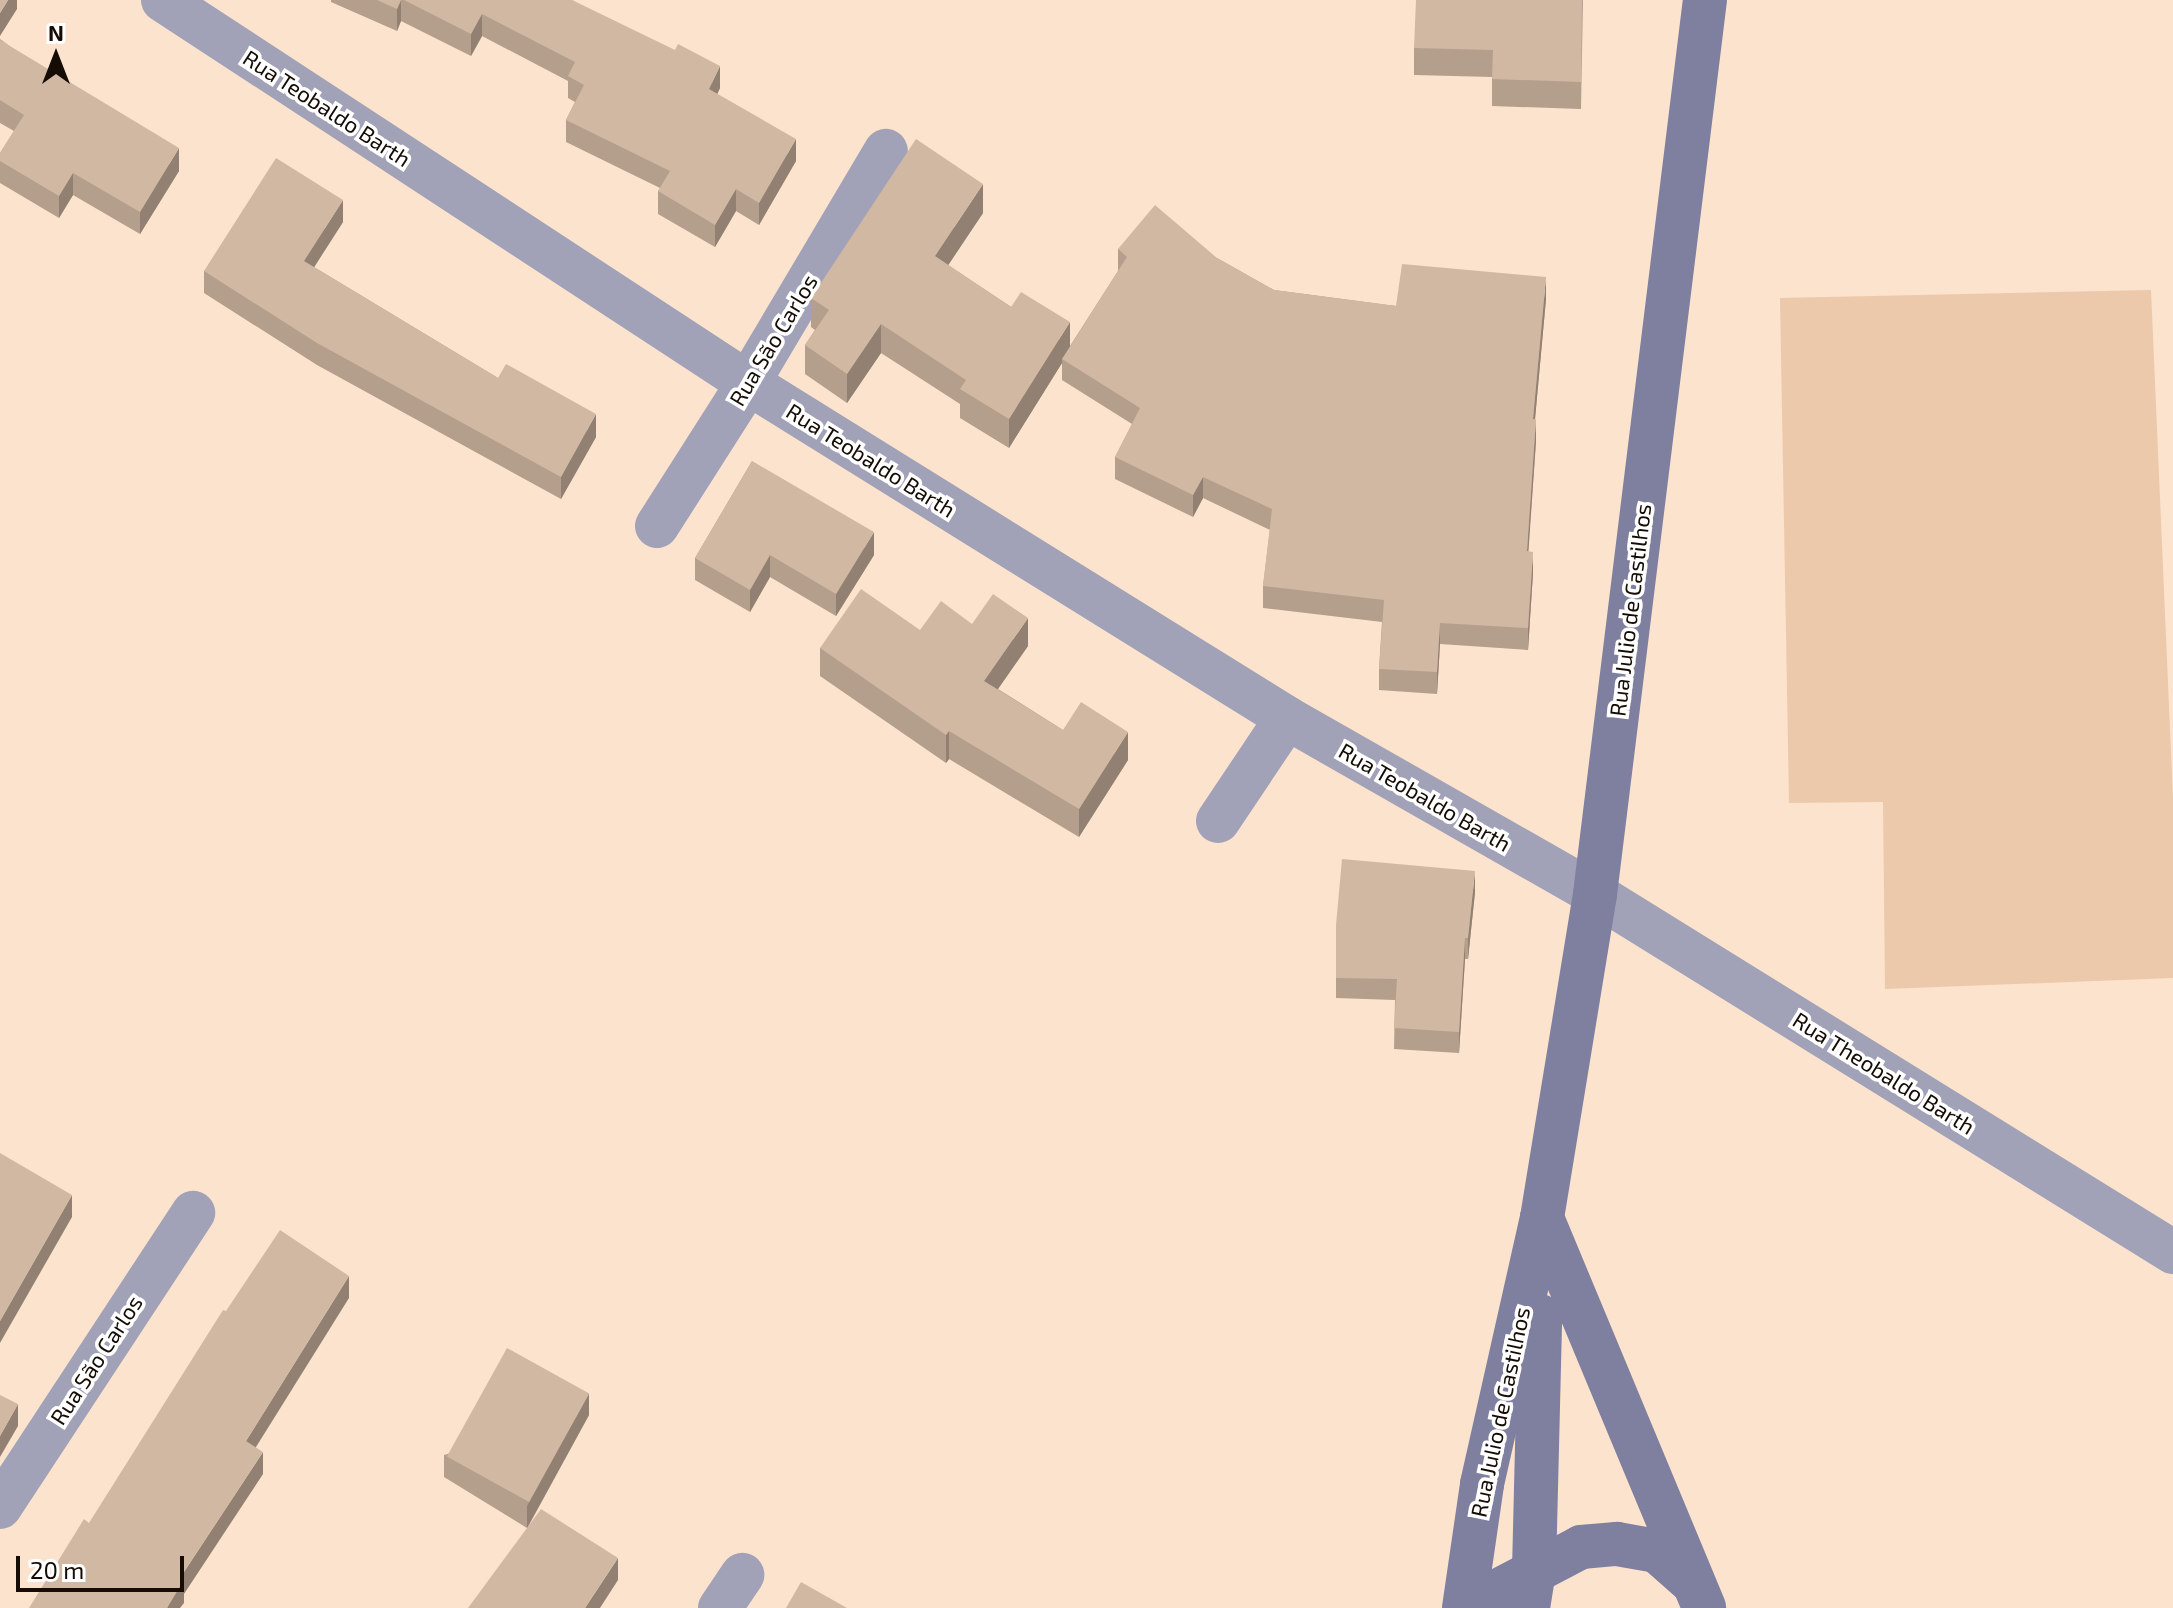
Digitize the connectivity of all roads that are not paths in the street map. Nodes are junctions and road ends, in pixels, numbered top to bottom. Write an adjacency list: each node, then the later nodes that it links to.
1 (163, 0): 4 (street, Rua Teobaldo Barth)
2 (1705, 0): 8 (main road, Rua Julio de Castilhos)
3 (886, 151): 4 (street, Rua São Carlos)
4 (748, 383): 5 (street, Rua São Carlos); 6 (street, Rua Teobaldo Barth)
5 (657, 526)
6 (1287, 718): 7 (street); 8 (street, Rua Teobaldo Barth)
7 (1218, 821)
8 (1595, 894): 10 (main road, Rua Julio de Castilhos); 11 (street, Rua Theobaldo Barth)
9 (193, 1213): 13 (street, Rua São Carlos)
10 (1542, 1218): 12 (main road, Rua Julio de Castilhos); 14 (main road, Rua Julio de Castilhos); 15 (main road)
11 (2173, 1252)
12 (1482, 1484): 14 (main road); 16 (main road, Rua Julio de Castilhos)
13 (0, 1507)
14 (1531, 1589): 15 (main road); 16 (main road); 17 (main road)
15 (1699, 1596)
16 (1464, 1608)
17 (1561, 1608)

